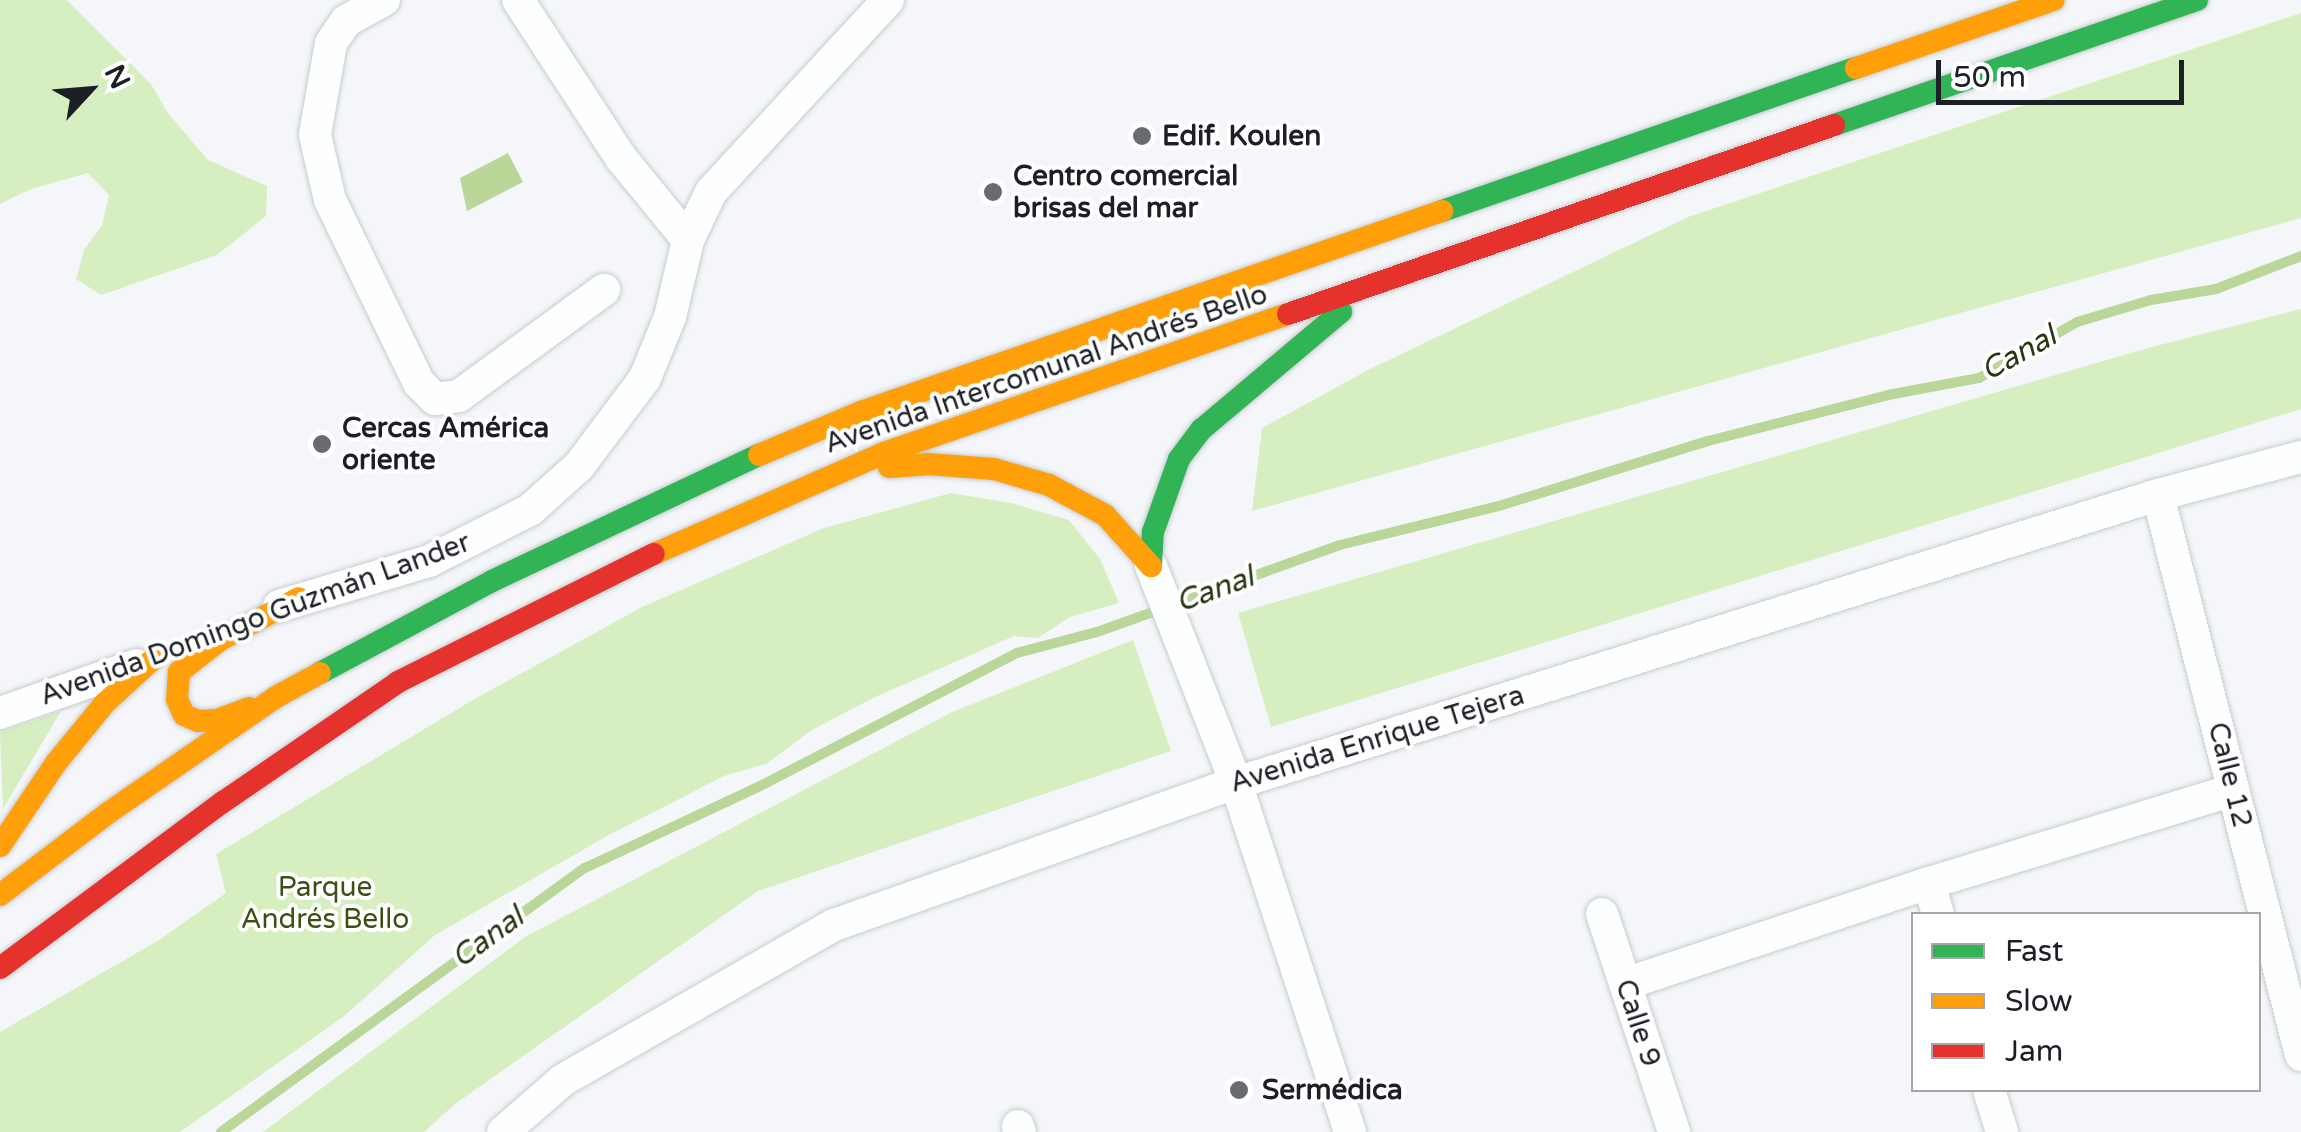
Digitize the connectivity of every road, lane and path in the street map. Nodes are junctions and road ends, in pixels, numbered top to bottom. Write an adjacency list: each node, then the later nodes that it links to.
1 (384, 0): 8 (street)
2 (518, 0): 6 (street)
3 (888, 0): 6 (street, Avenida Domingo Guzmán Lander)
4 (2054, 0): 15 (main road, Avenida Intercomunal Andrés Bello)
5 (2198, 0): 7 (main road, Avenida Intercomunal Andrés Bello)
6 (688, 240): 13 (street, Avenida Domingo Guzmán Lander)
7 (1376, 286): 10 (main road, Avenida Intercomunal Andrés Bello); 12 (main road)
8 (604, 290)
9 (2301, 456): 11 (street, Avenida Enrique Tejera)
10 (817, 481): 12 (main road); 23 (main road, Avenida Intercomunal Andrés Bello)
11 (2158, 495): 17 (street, Avenida Enrique Tejera); 18 (street, Calle 12)
12 (1152, 567): 17 (street)
13 (299, 598): 14 (street, Avenida Domingo Guzmán Lander); 15 (main road)
14 (152, 660): 16 (street, Avenida Domingo Guzmán Lander); 19 (main road)
15 (276, 697): 20 (main road, Avenida Intercomunal Andrés Bello)
16 (0, 713)
17 (1236, 782): 27 (street, Avenida Enrique Tejera); 28 (street)
18 (2234, 790): 21 (street); 25 (street, Calle 12)
19 (0, 846)
20 (0, 895)
21 (1933, 899): 24 (street)
22 (1602, 914): 24 (street, Calle 9)
23 (0, 968)
24 (1625, 984): 29 (street, Calle 9)
25 (2301, 1055)
26 (1991, 1092): 30 (street)
27 (503, 1132)
28 (1350, 1132)
29 (1674, 1132)
30 (2002, 1132)

